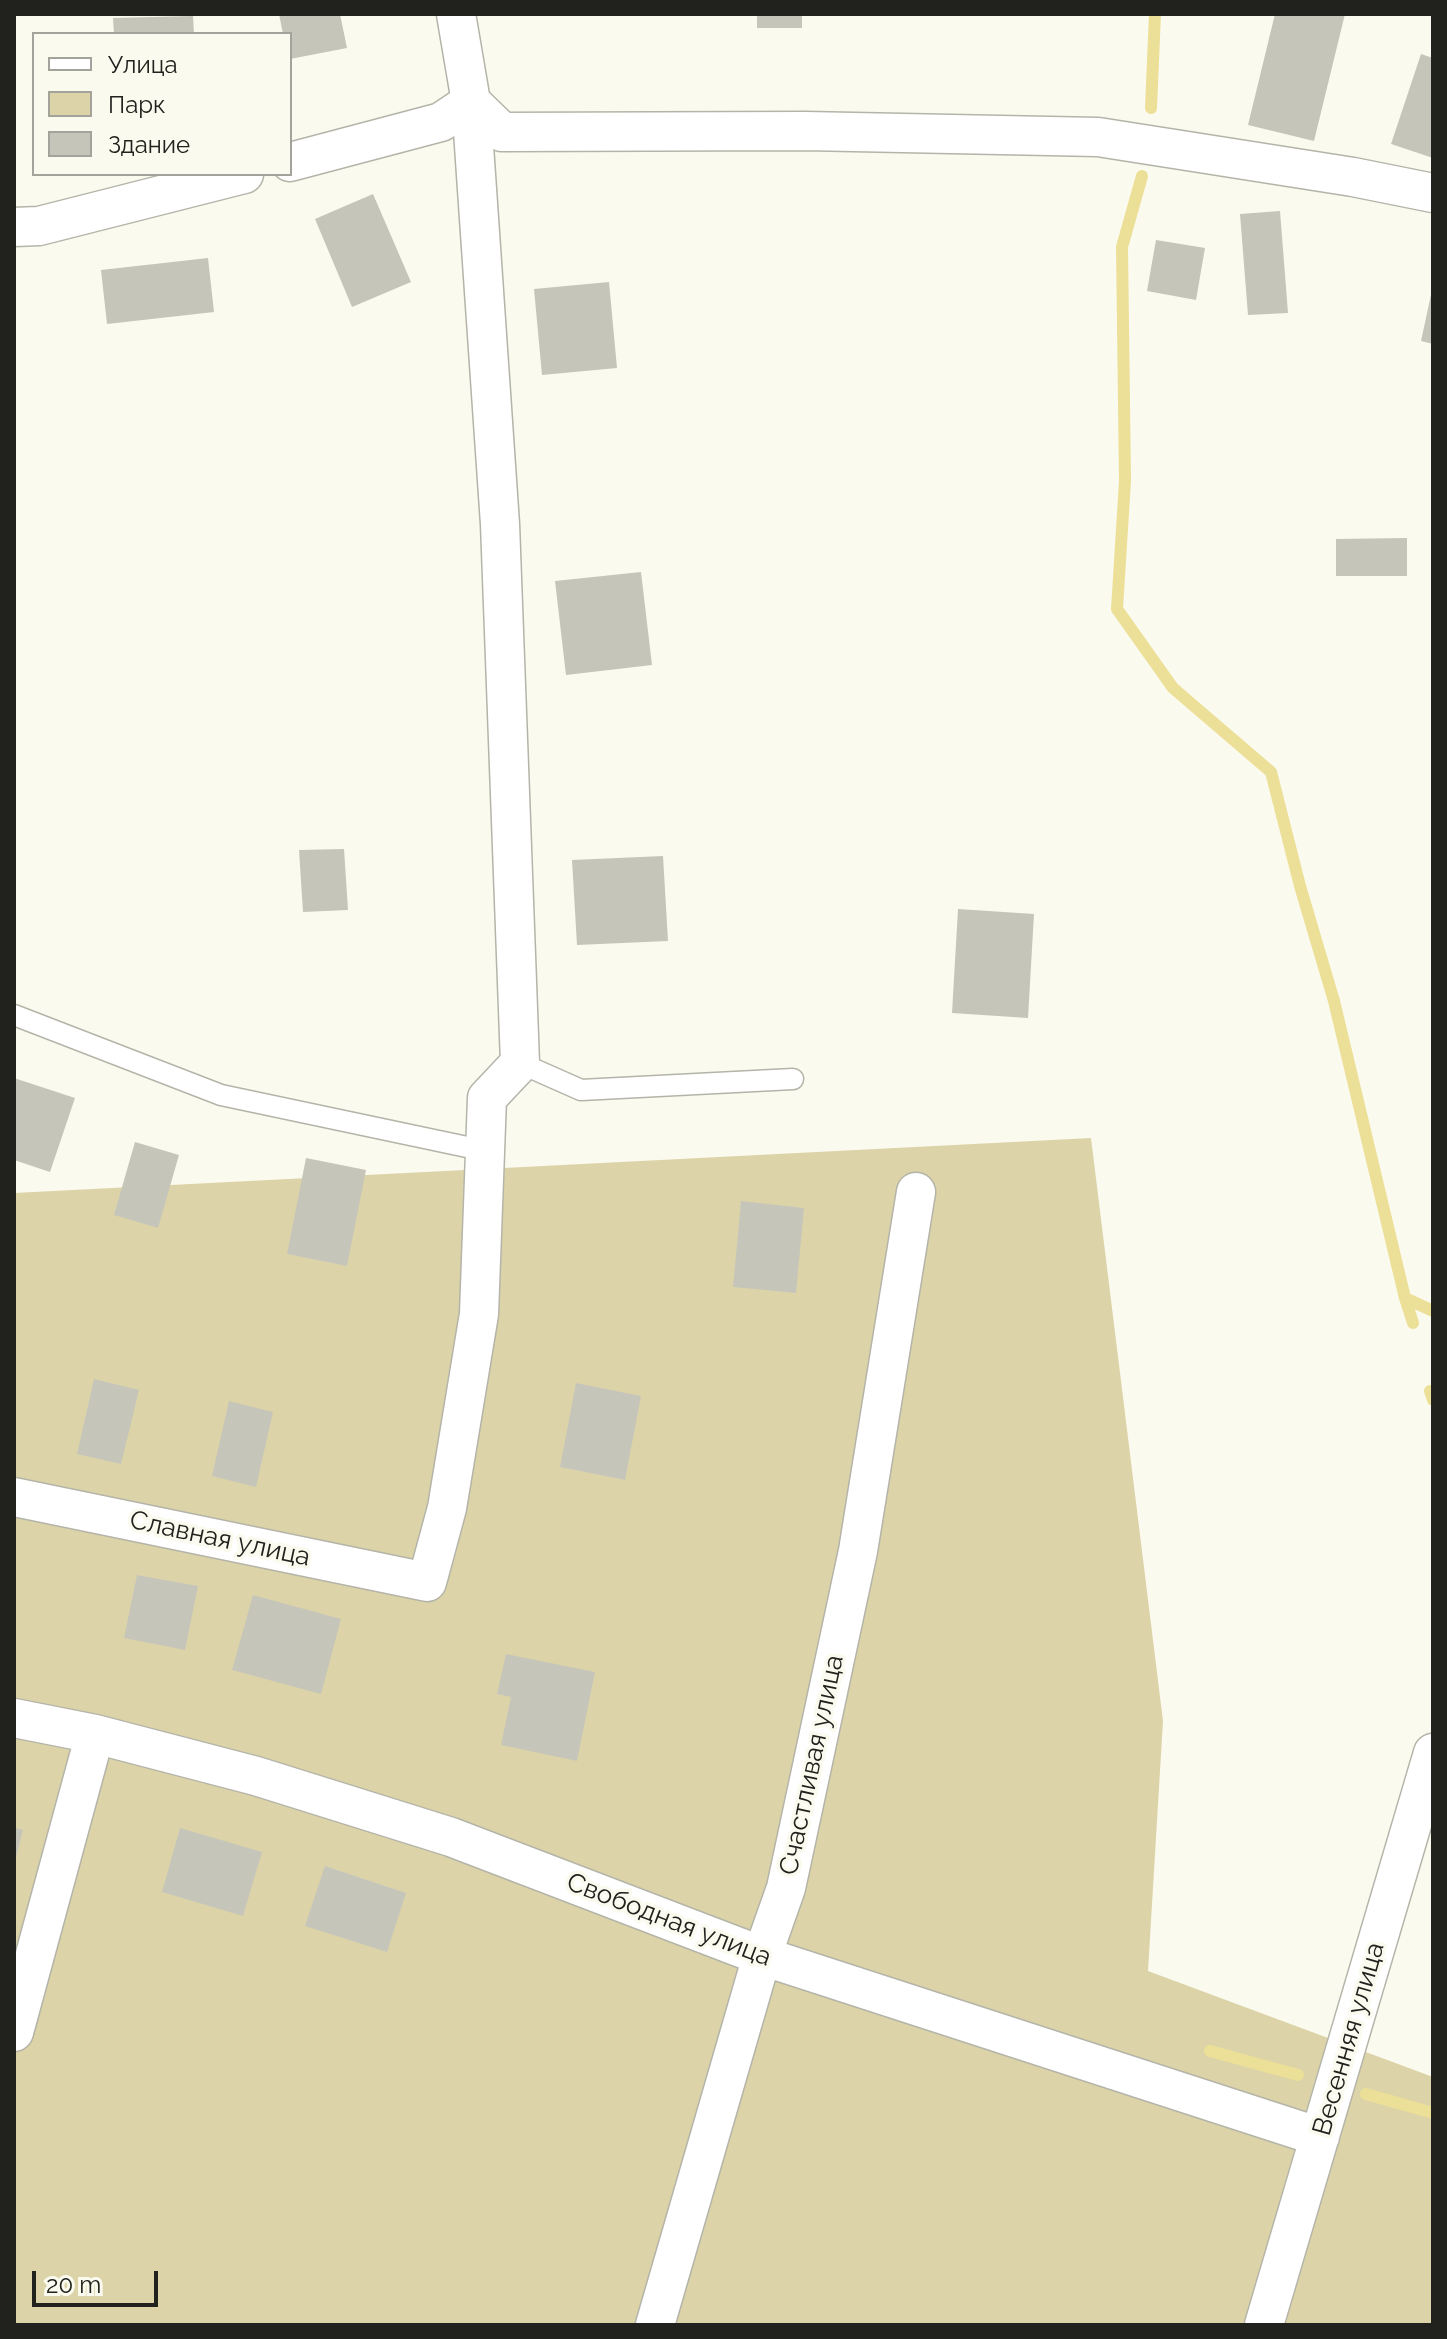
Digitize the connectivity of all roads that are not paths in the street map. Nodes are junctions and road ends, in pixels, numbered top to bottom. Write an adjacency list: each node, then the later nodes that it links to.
1 (456, 14): 2 (street)
2 (471, 102): 3 (street); 5 (street); 8 (street)
3 (292, 161)
4 (236, 176): 6 (street)
5 (1433, 193)
6 (14, 227)
7 (14, 1015): 10 (lane)
8 (520, 1063): 9 (lane); 10 (lane)
9 (793, 1079)
10 (486, 1151): 12 (street, Славная улица)
11 (916, 1192): 16 (street, Счастливая улица)
12 (14, 1497)
13 (14, 1718): 14 (street, Свободная улица)
14 (95, 1734): 16 (street, Свободная улица); 17 (street)
15 (1433, 1753): 18 (street, Весенняя улица)
16 (762, 1956): 18 (street, Свободная улица); 19 (street, Счастливая улица)
17 (14, 2032)
18 (1320, 2137): 20 (street, Весенняя улица)
19 (655, 2325)
20 (1264, 2325)

